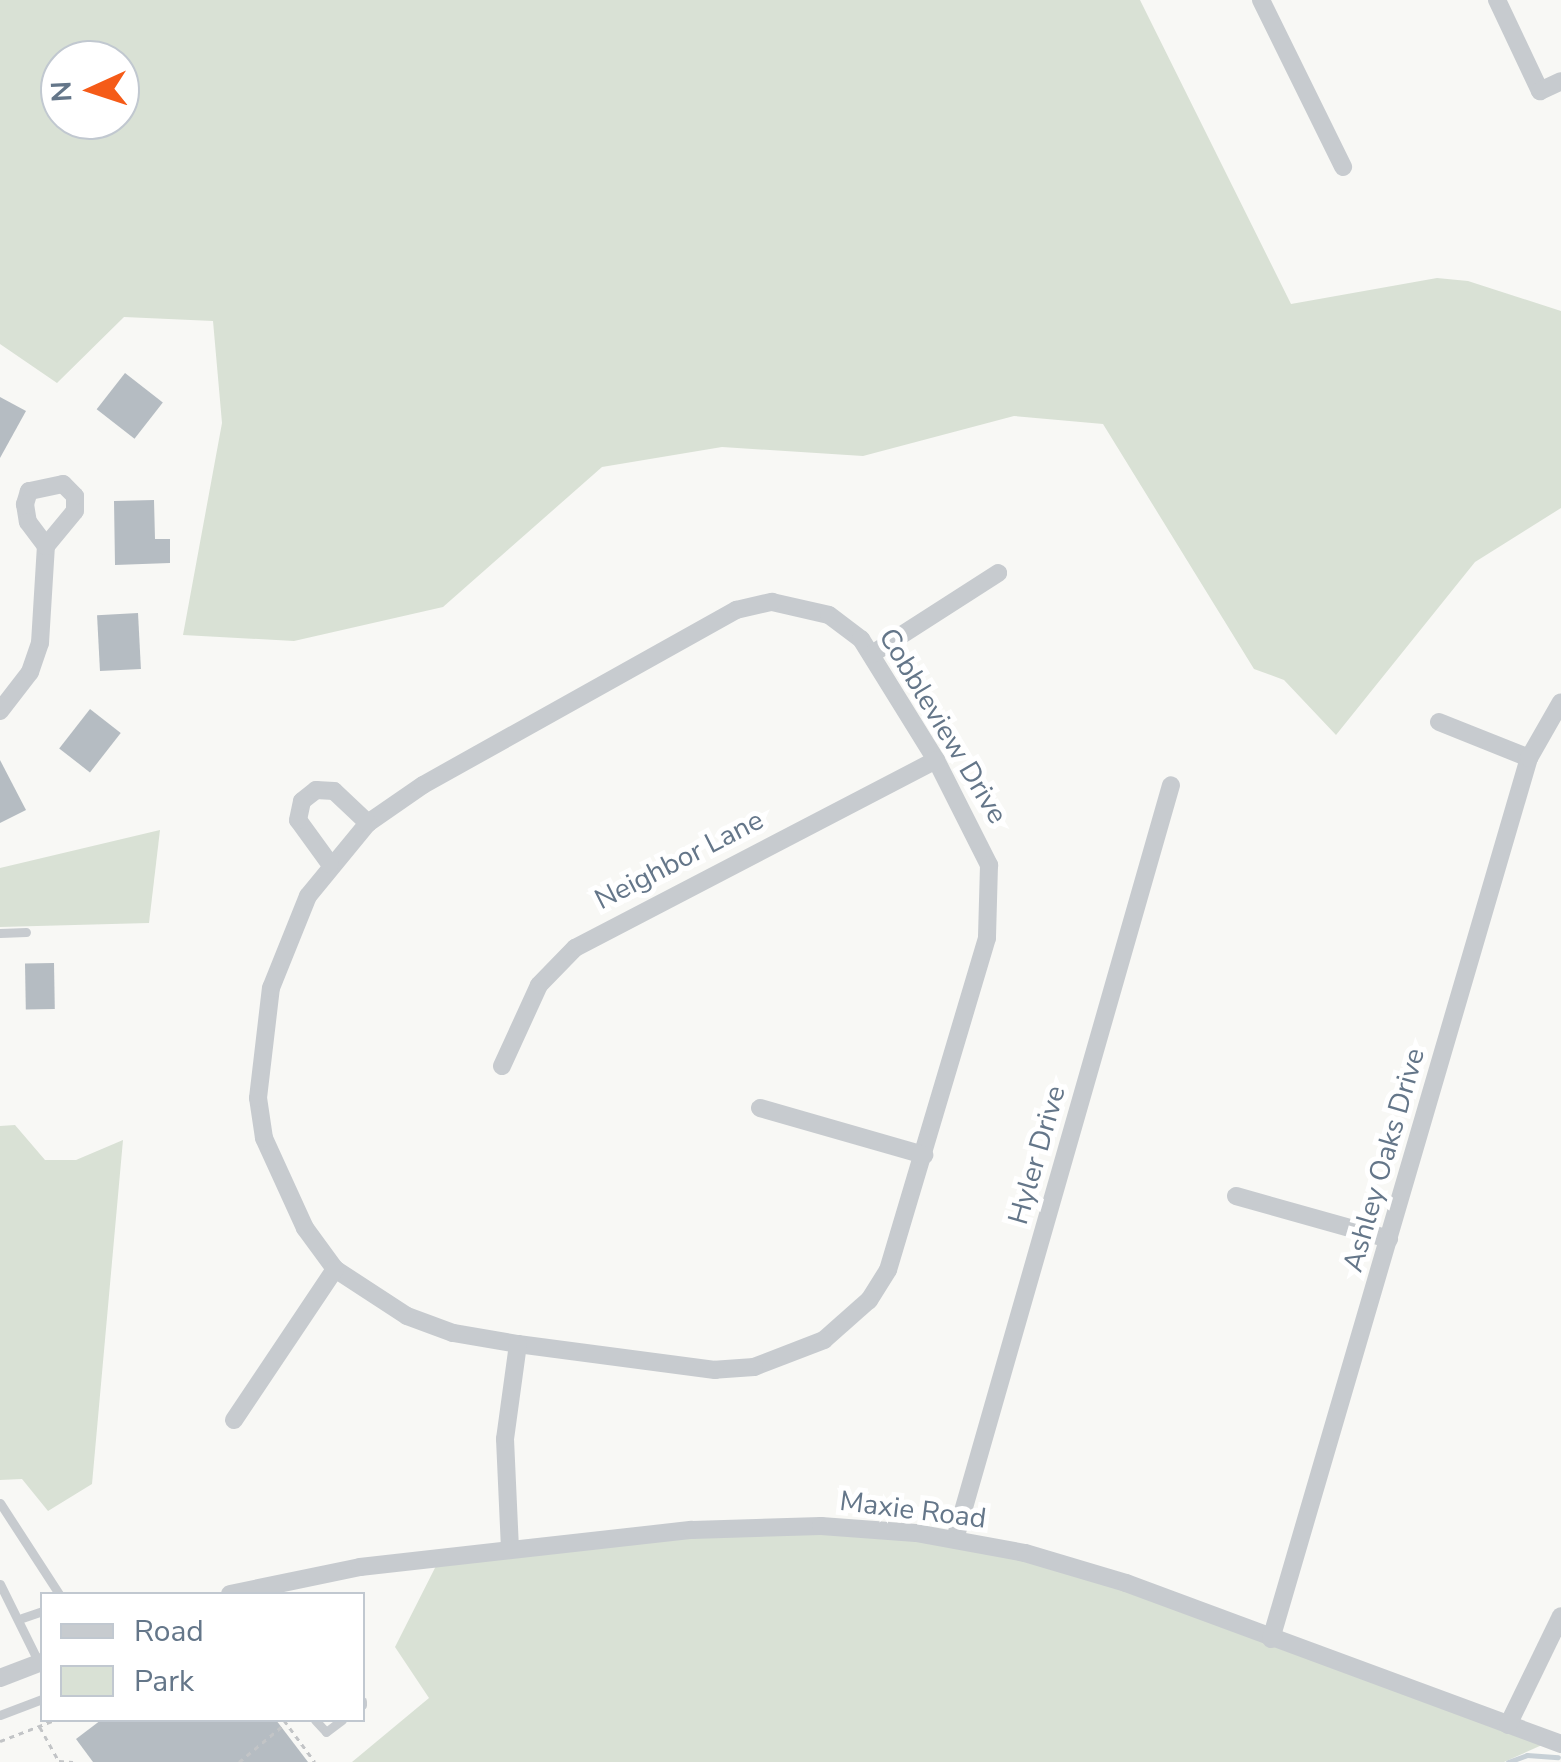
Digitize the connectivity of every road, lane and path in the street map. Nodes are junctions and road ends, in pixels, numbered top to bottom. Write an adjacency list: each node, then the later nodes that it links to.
1 (1261, 0): 4 (street)
2 (1497, 0): 3 (street)
3 (1561, 81)
4 (1343, 167)
5 (46, 546): 9 (street)
6 (998, 573): 7 (street)
7 (872, 654): 12 (street, Cobbleview Drive); 14 (street, Cobbleview Drive)
8 (1561, 702): 11 (street, Ashley Oaks Drive)
9 (0, 711)
10 (1439, 722): 11 (street)
11 (1529, 758): 22 (street, Ashley Oaks Drive)
12 (936, 760): 18 (street, Neighbor Lane); 20 (street, Cobbleview Drive)
13 (1171, 785): 27 (street, Hyler Drive)
14 (368, 823): 15 (street, Cobbleview Drive); 15 (street)
15 (330, 864): 23 (street, Cobbleview Drive)
16 (26, 932): 17 (lane)
17 (0, 933)
18 (502, 1066)
19 (760, 1108): 20 (street)
20 (924, 1155): 24 (street, Cobbleview Drive)
21 (1236, 1196): 22 (street)
22 (1389, 1239): 36 (street, Ashley Oaks Drive)
23 (336, 1269): 24 (street, Cobbleview Drive); 25 (street)
24 (518, 1344): 28 (street)
25 (234, 1420)
26 (0, 1503): 31 (lane)
27 (955, 1539): 28 (street, Maxie Road); 36 (street, Maxie Road)
28 (510, 1549): 30 (street, Maxie Road)
29 (0, 1584): 35 (lane)
30 (291, 1588): 32 (street, Maxie Road)
31 (58, 1592)
32 (250, 1592)
33 (40, 1611): 35 (lane)
34 (1561, 1616): 47 (street)
35 (22, 1618): 37 (lane)
36 (1271, 1639): 47 (street, Maxie Road)
37 (40, 1660)
38 (40, 1662): 39 (street)
39 (0, 1678)
40 (40, 1700): 41 (lane)
41 (0, 1716)
42 (50, 1722): 48 (path)
43 (284, 1722): 52 (path)
44 (286, 1722): 53 (path)
45 (317, 1722): 46 (lane)
46 (339, 1722)
47 (1508, 1725): 50 (street, Maxie Road)
48 (39, 1726): 49 (path); 51 (path)
49 (0, 1741)
50 (1561, 1744)
51 (73, 1762)
52 (239, 1762)
53 (314, 1762)

